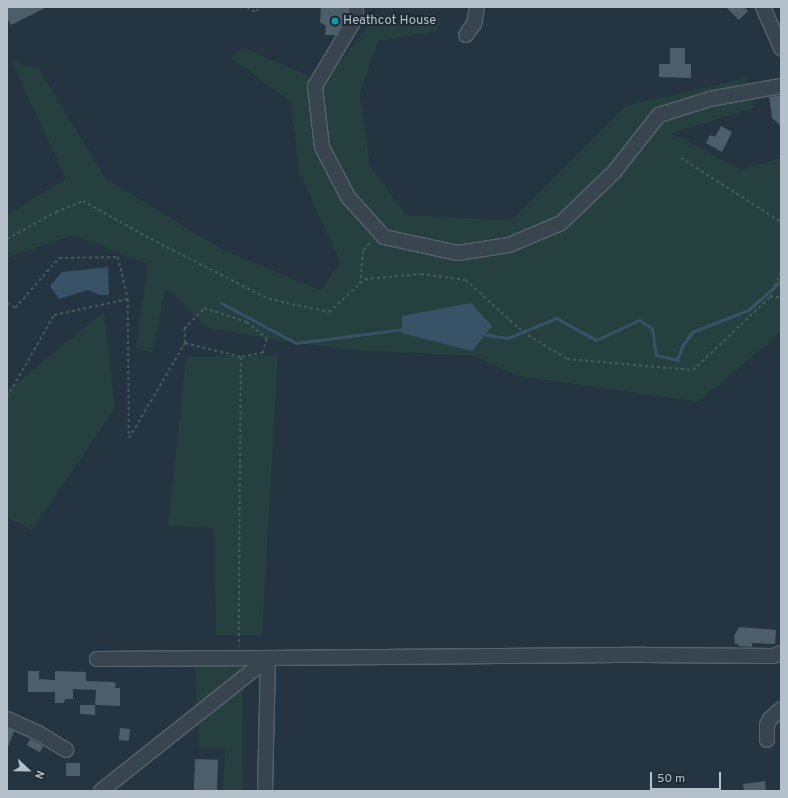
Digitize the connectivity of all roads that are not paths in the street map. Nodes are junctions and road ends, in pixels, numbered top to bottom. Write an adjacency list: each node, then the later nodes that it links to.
1 (356, 7): 6 (street)
2 (477, 7): 4 (street)
3 (763, 7): 5 (street)
4 (466, 34)
5 (781, 48)
6 (781, 86)
7 (781, 653): 8 (street)
8 (268, 658): 9 (street); 14 (street); 15 (street)
9 (97, 659)
10 (781, 709): 12 (street)
11 (7, 719): 13 (street)
12 (767, 740)
13 (66, 750)
14 (101, 791)
15 (265, 791)

